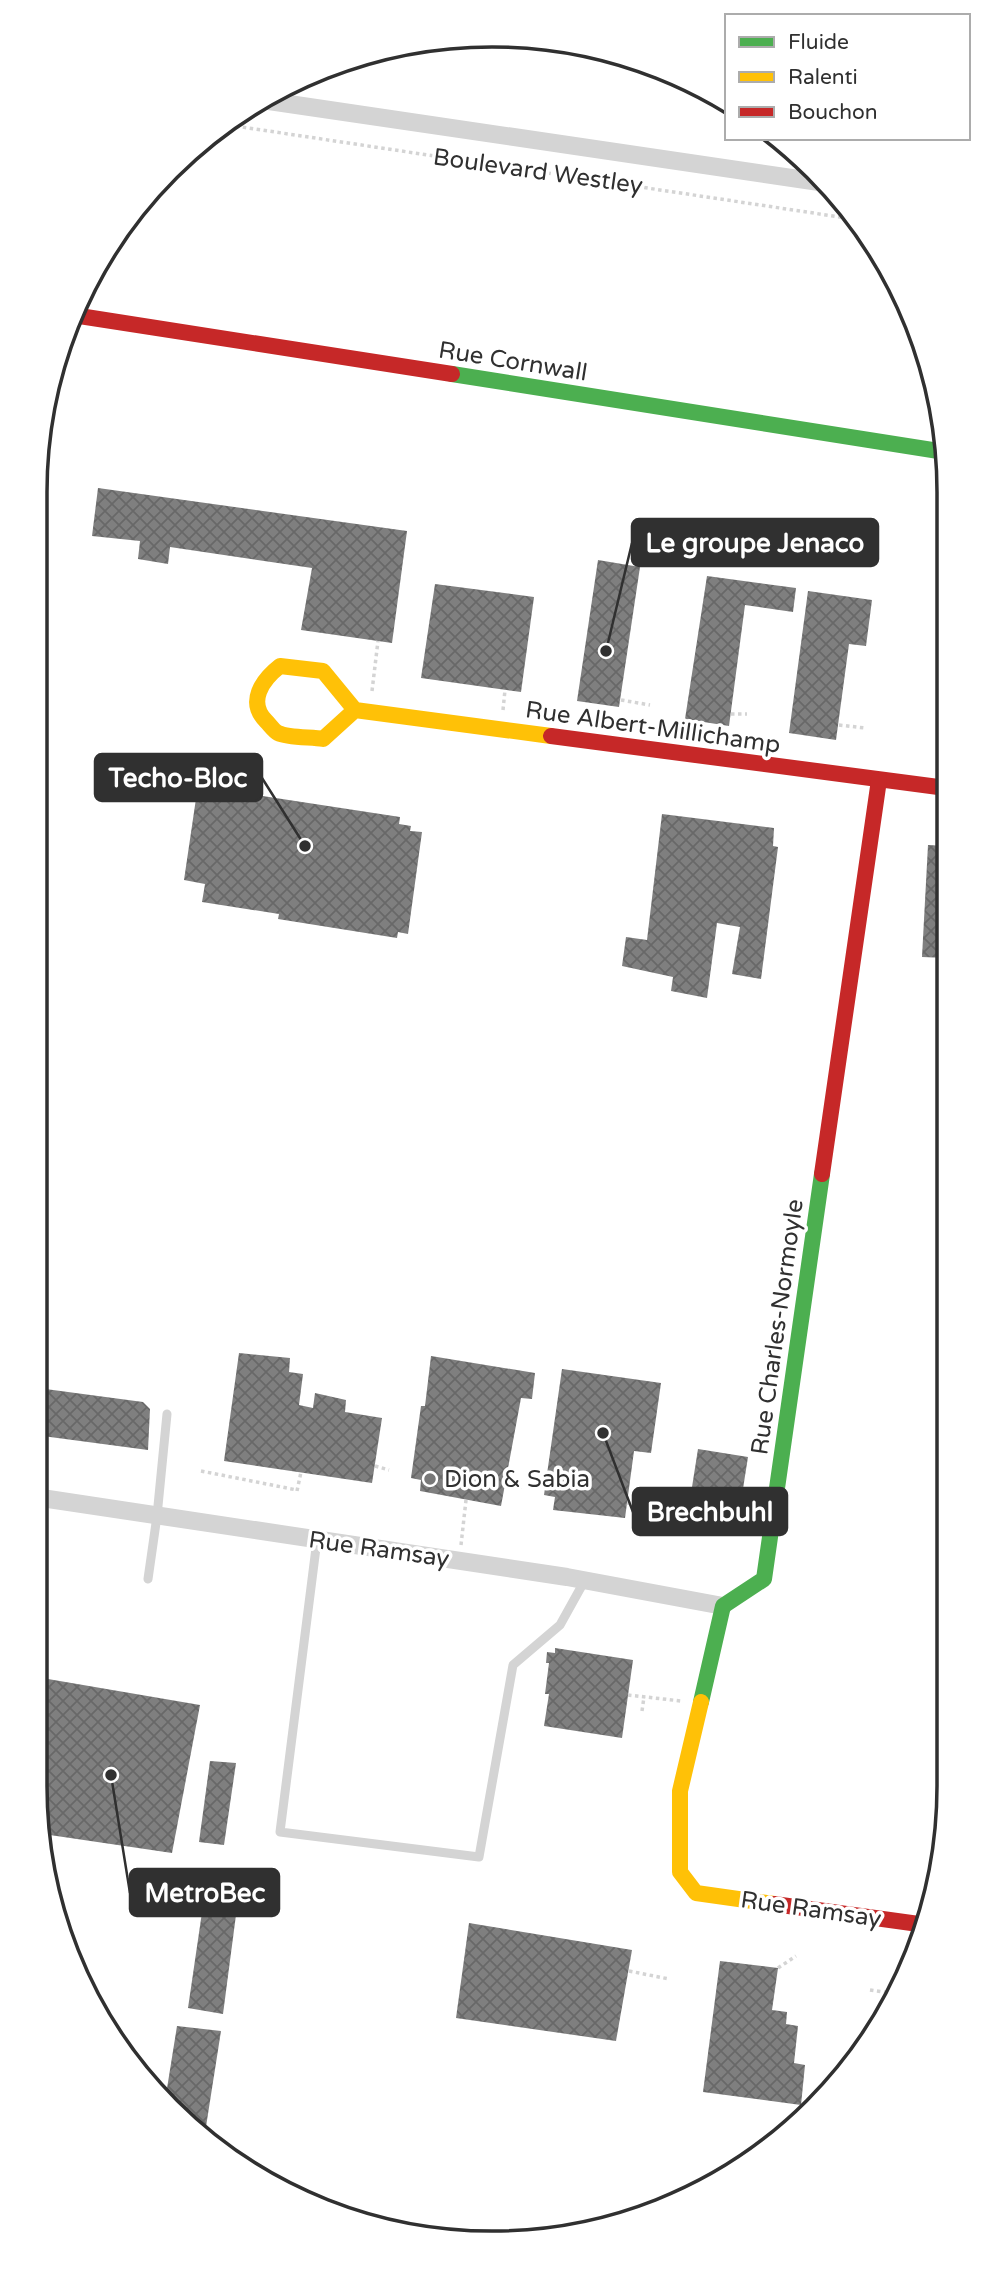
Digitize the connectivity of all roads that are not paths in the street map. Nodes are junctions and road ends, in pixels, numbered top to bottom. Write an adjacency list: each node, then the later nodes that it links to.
1 (278, 102): 2 (street, Boulevard Westley)
2 (808, 180)
3 (84, 316): 4 (street, Rue Cornwall)
4 (935, 450)
5 (362, 711): 5 (street); 6 (street, Rue Albert-Millichamp)
6 (879, 780): 7 (street, Rue Albert-Millichamp); 14 (street, Rue Charles-Normoyle)
7 (937, 787)
8 (167, 1414): 10 (lane)
9 (47, 1499): 10 (street, Rue Ramsay)
10 (157, 1516): 11 (street, Rue Ramsay); 12 (lane)
11 (317, 1540): 13 (street, Rue Ramsay); 13 (lane)
12 (148, 1579)
13 (584, 1580): 14 (street, Rue Ramsay)
14 (723, 1606): 15 (street, Rue Ramsay)
15 (915, 1923)

